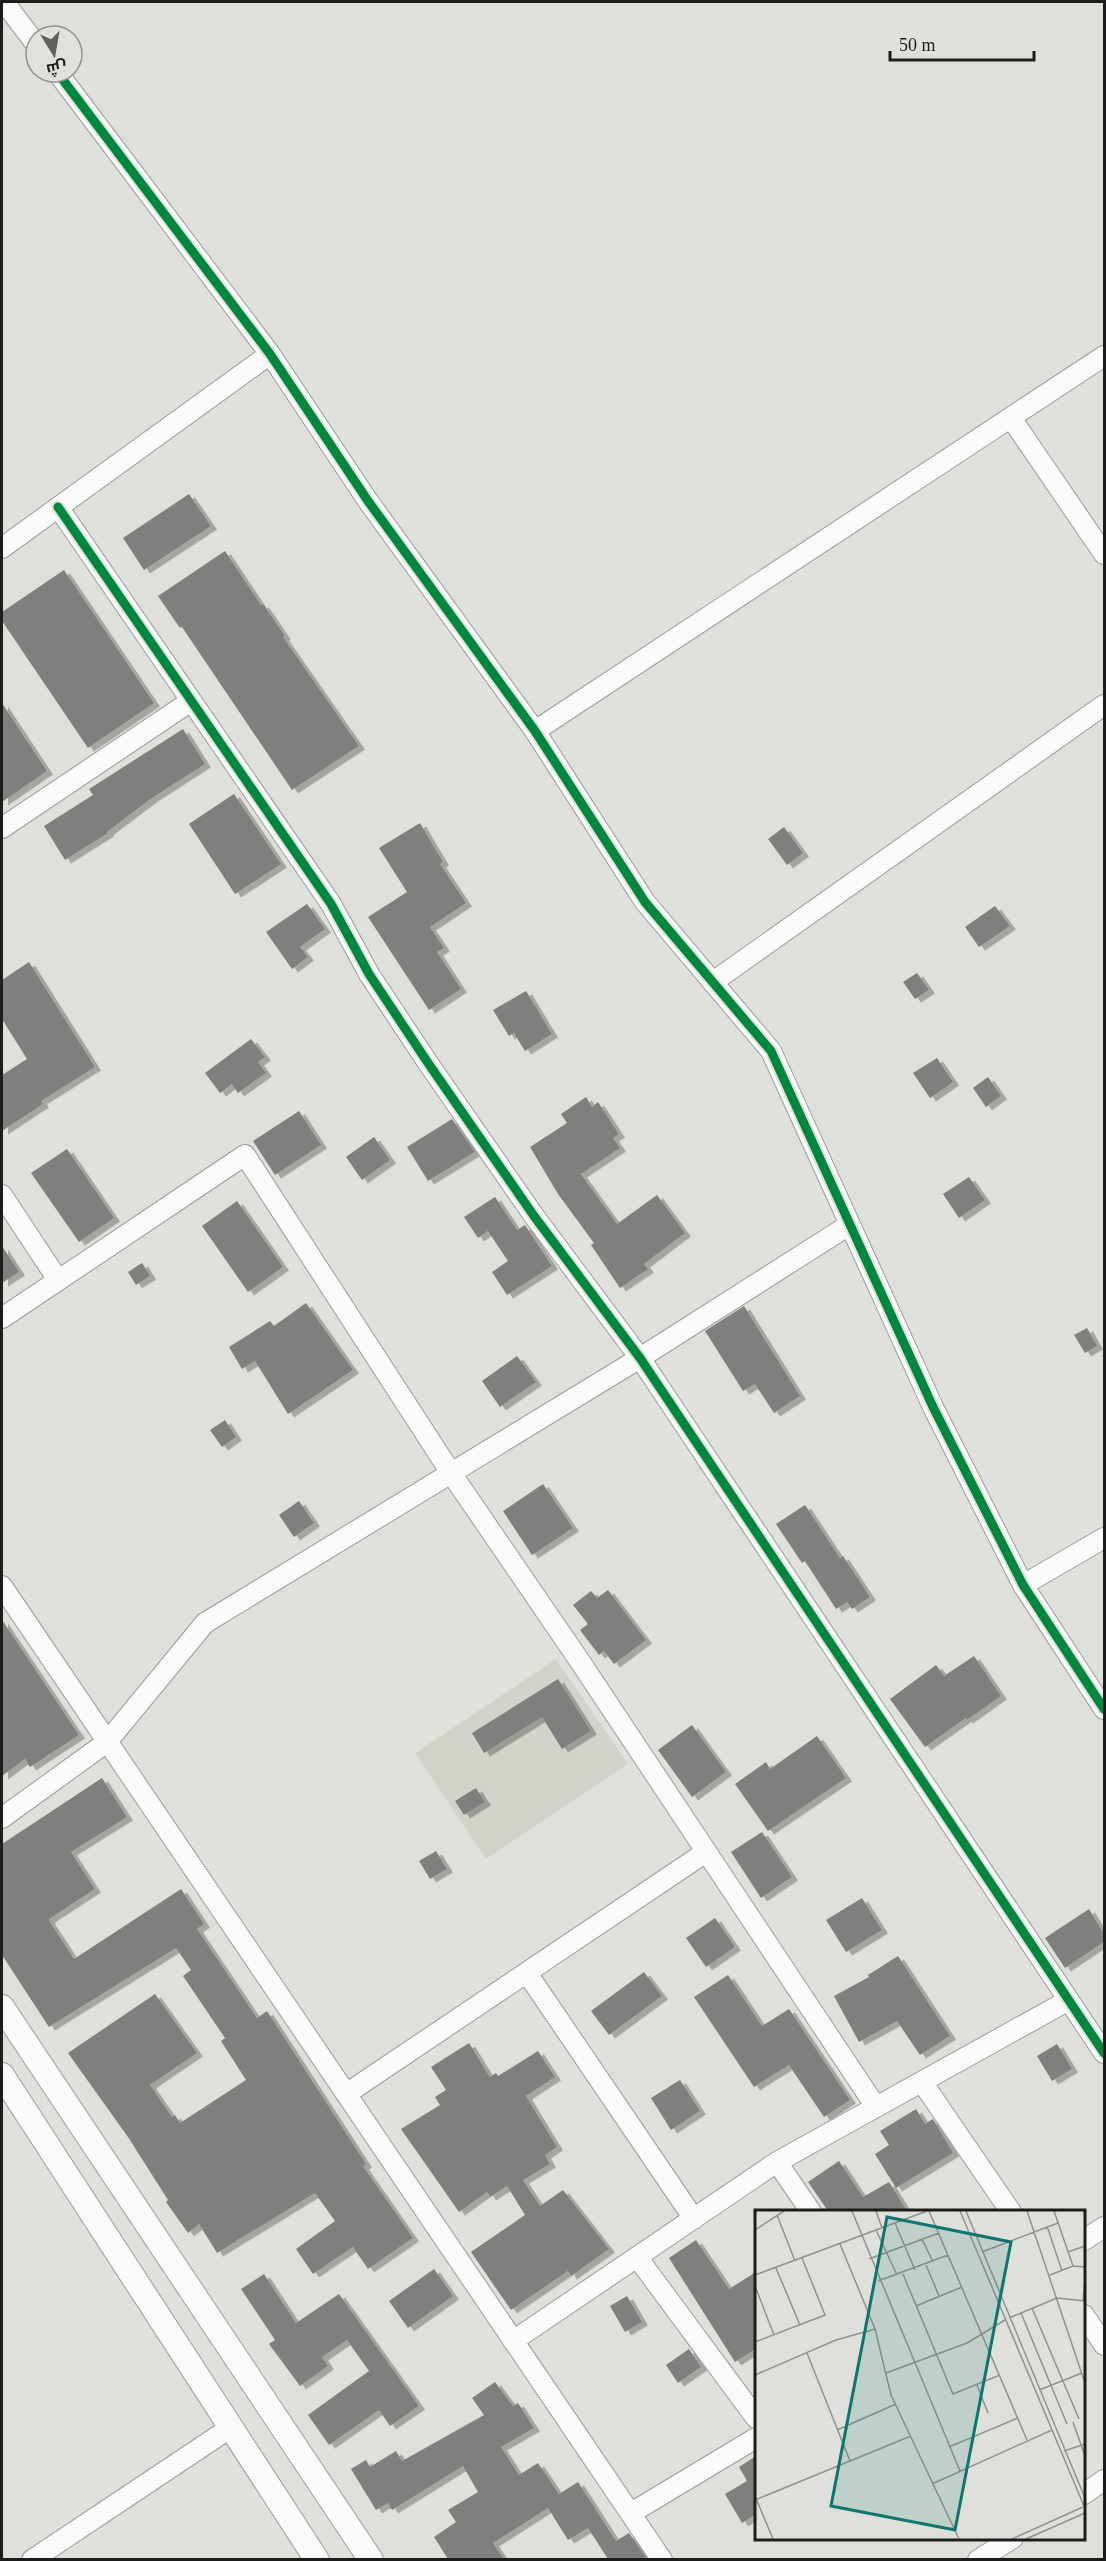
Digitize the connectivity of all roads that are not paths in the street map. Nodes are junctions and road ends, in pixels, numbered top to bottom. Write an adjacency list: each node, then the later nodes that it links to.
1 (4, 2): 2 (street)
2 (24, 28)
3 (66, 84): 4 (street)
4 (270, 354): 7 (street); 12 (street)
5 (1104, 357): 6 (street)
6 (1011, 418): 9 (street); 12 (street)
7 (58, 507): 8 (street); 10 (street)
8 (2, 548)
9 (1104, 554)
10 (191, 701): 13 (street); 19 (street)
11 (1104, 705): 14 (street)
12 (535, 731): 14 (street)
13 (2, 828)
14 (713, 982): 16 (street)
15 (2, 1195): 17 (street)
16 (849, 1226): 19 (street); 22 (street)
17 (58, 1280): 18 (street); 20 (street)
18 (2, 1318)
19 (640, 1358): 20 (street); 29 (street)
20 (451, 1473): 25 (street); 27 (street)
21 (1104, 1538): 22 (street)
22 (1023, 1585): 24 (street)
23 (2, 1586): 25 (street)
24 (1104, 1709)
25 (107, 1742): 26 (street); 34 (street)
26 (2, 1818)
27 (706, 1852): 28 (street); 35 (street)
28 (527, 1973): 34 (street); 39 (street)
29 (1069, 2000): 31 (street); 33 (street)
30 (2, 2007): 55 (street)
31 (1104, 2053)
32 (2, 2075): 47 (street)
33 (922, 2082): 35 (street); 38 (street)
34 (346, 2094): 44 (street)
35 (876, 2107): 36 (street)
36 (777, 2162): 37 (street); 39 (street)
37 (810, 2210)
38 (1010, 2210)
39 (694, 2219): 42 (street)
40 (1104, 2228): 41 (street)
41 (1085, 2239)
42 (637, 2257): 44 (street); 46 (street)
43 (1085, 2318): 45 (street)
44 (513, 2340): 51 (street)
45 (1104, 2345)
46 (755, 2417)
47 (230, 2428): 53 (street); 54 (street)
48 (755, 2439): 51 (street)
49 (1104, 2480): 50 (street)
50 (1085, 2493)
51 (631, 2514): 56 (street)
52 (1010, 2540): 57 (street)
53 (32, 2559)
54 (317, 2559)
55 (371, 2559)
56 (662, 2559)
57 (978, 2559)

